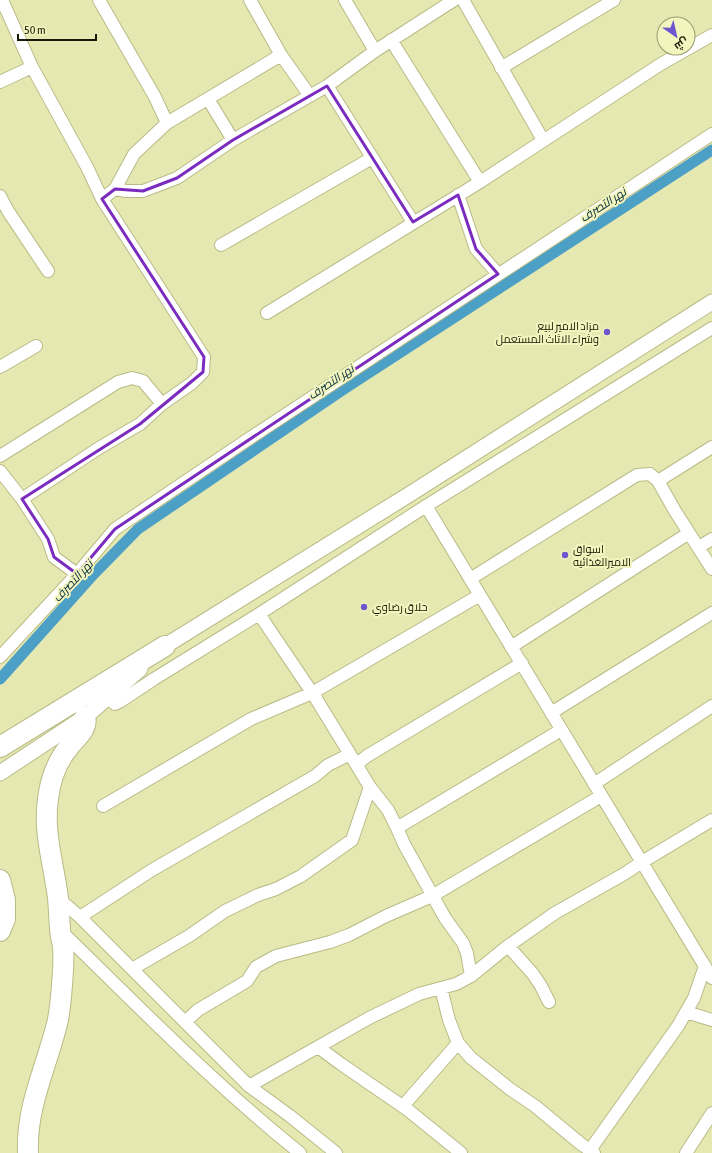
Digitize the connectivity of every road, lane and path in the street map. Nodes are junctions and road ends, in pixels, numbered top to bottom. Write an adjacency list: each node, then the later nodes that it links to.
1 (2, 0): 12 (street)
2 (99, 0): 18 (street)
3 (250, 0): 11 (street)
4 (345, 0): 10 (street)
5 (463, 0): 13 (street)
6 (614, 0): 13 (street)
7 (448, 2): 9 (street)
8 (712, 35): 21 (street)
9 (391, 40): 10 (street); 23 (street)
10 (375, 51): 15 (street)
11 (280, 55): 16 (street); 17 (street)
12 (32, 67): 14 (street); 27 (street)
13 (501, 68): 21 (street)
14 (0, 82)
15 (327, 86): 16 (street); 22 (street)
16 (310, 96): 20 (street)
17 (208, 99): 18 (street); 20 (street)
18 (167, 123): 24 (street)
19 (712, 134): 31 (street)
20 (232, 140): 24 (street)
21 (543, 140): 23 (street)
22 (372, 158): 28 (street); 29 (street)
23 (480, 182): 25 (street)
24 (115, 189): 27 (street)
25 (458, 195): 28 (street); 31 (street)
26 (0, 196): 30 (street)
27 (102, 199): 37 (street)
28 (413, 222): 33 (street)
29 (221, 245)
30 (48, 271)
31 (498, 274): 48 (street)
32 (712, 302): 53 (street)
33 (267, 313)
34 (712, 328): 43 (street)
35 (36, 346): 36 (street)
36 (0, 367)
37 (162, 404): 39 (street); 42 (street)
38 (712, 447): 41 (street)
39 (0, 456)
40 (0, 471): 42 (street)
41 (658, 481): 44 (street); 49 (street)
42 (22, 499): 48 (street)
43 (426, 506): 49 (street); 52 (street)
44 (689, 533): 46 (street); 54 (street)
45 (712, 539): 46 (street)
46 (699, 547): 47 (street)
47 (712, 569)
48 (77, 574): 55 (street)
49 (470, 578): 50 (street)
50 (480, 595): 54 (street); 57 (street)
51 (712, 613): 60 (street)
52 (259, 614): 57 (street); 58 (street)
53 (165, 646): 58 (street); 63 (highway)
54 (512, 646): 56 (street)
55 (0, 657)
56 (522, 663): 60 (street); 65 (street)
57 (312, 693): 64 (street); 70 (street)
58 (107, 698): 61 (street)
59 (712, 706): 67 (street)
60 (551, 713): 62 (street)
61 (85, 717): 66 (street); 76 (highway)
62 (561, 730): 67 (street); 72 (street)
63 (0, 747)
64 (350, 754): 65 (street); 77 (street)
65 (357, 764): 68 (street)
66 (0, 773)
67 (594, 784): 69 (street)
68 (370, 787): 72 (street); 82 (street)
69 (601, 796): 73 (street); 75 (street)
70 (103, 806)
71 (712, 820): 73 (street)
72 (398, 828): 75 (street)
73 (642, 862): 80 (street); 81 (street)
74 (0, 880): 79 (highway)
75 (432, 896): 83 (street); 89 (street)
76 (58, 898): 77 (street); 78 (highway)
77 (80, 917): 82 (street)
78 (60, 930): 93 (street); 98 (highway)
79 (0, 932)
80 (508, 946): 83 (street); 86 (street)
81 (705, 966): 84 (street); 87 (street)
82 (132, 970): 89 (street)
83 (471, 976): 85 (street)
84 (712, 978)
85 (441, 988): 90 (street); 91 (street)
86 (549, 1002)
87 (686, 1012): 88 (street); 97 (street)
88 (712, 1020)
89 (185, 1022): 92 (street)
90 (458, 1043): 95 (street); 97 (street)
91 (318, 1046): 94 (street); 95 (street)
92 (230, 1067): 93 (street); 94 (street)
93 (216, 1079): 99 (street)
94 (249, 1086): 100 (street)
95 (403, 1106): 101 (street)
96 (712, 1113): 102 (street)
97 (592, 1152)
98 (28, 1153)
99 (300, 1153)
100 (336, 1153)
101 (461, 1153)
102 (686, 1153)

